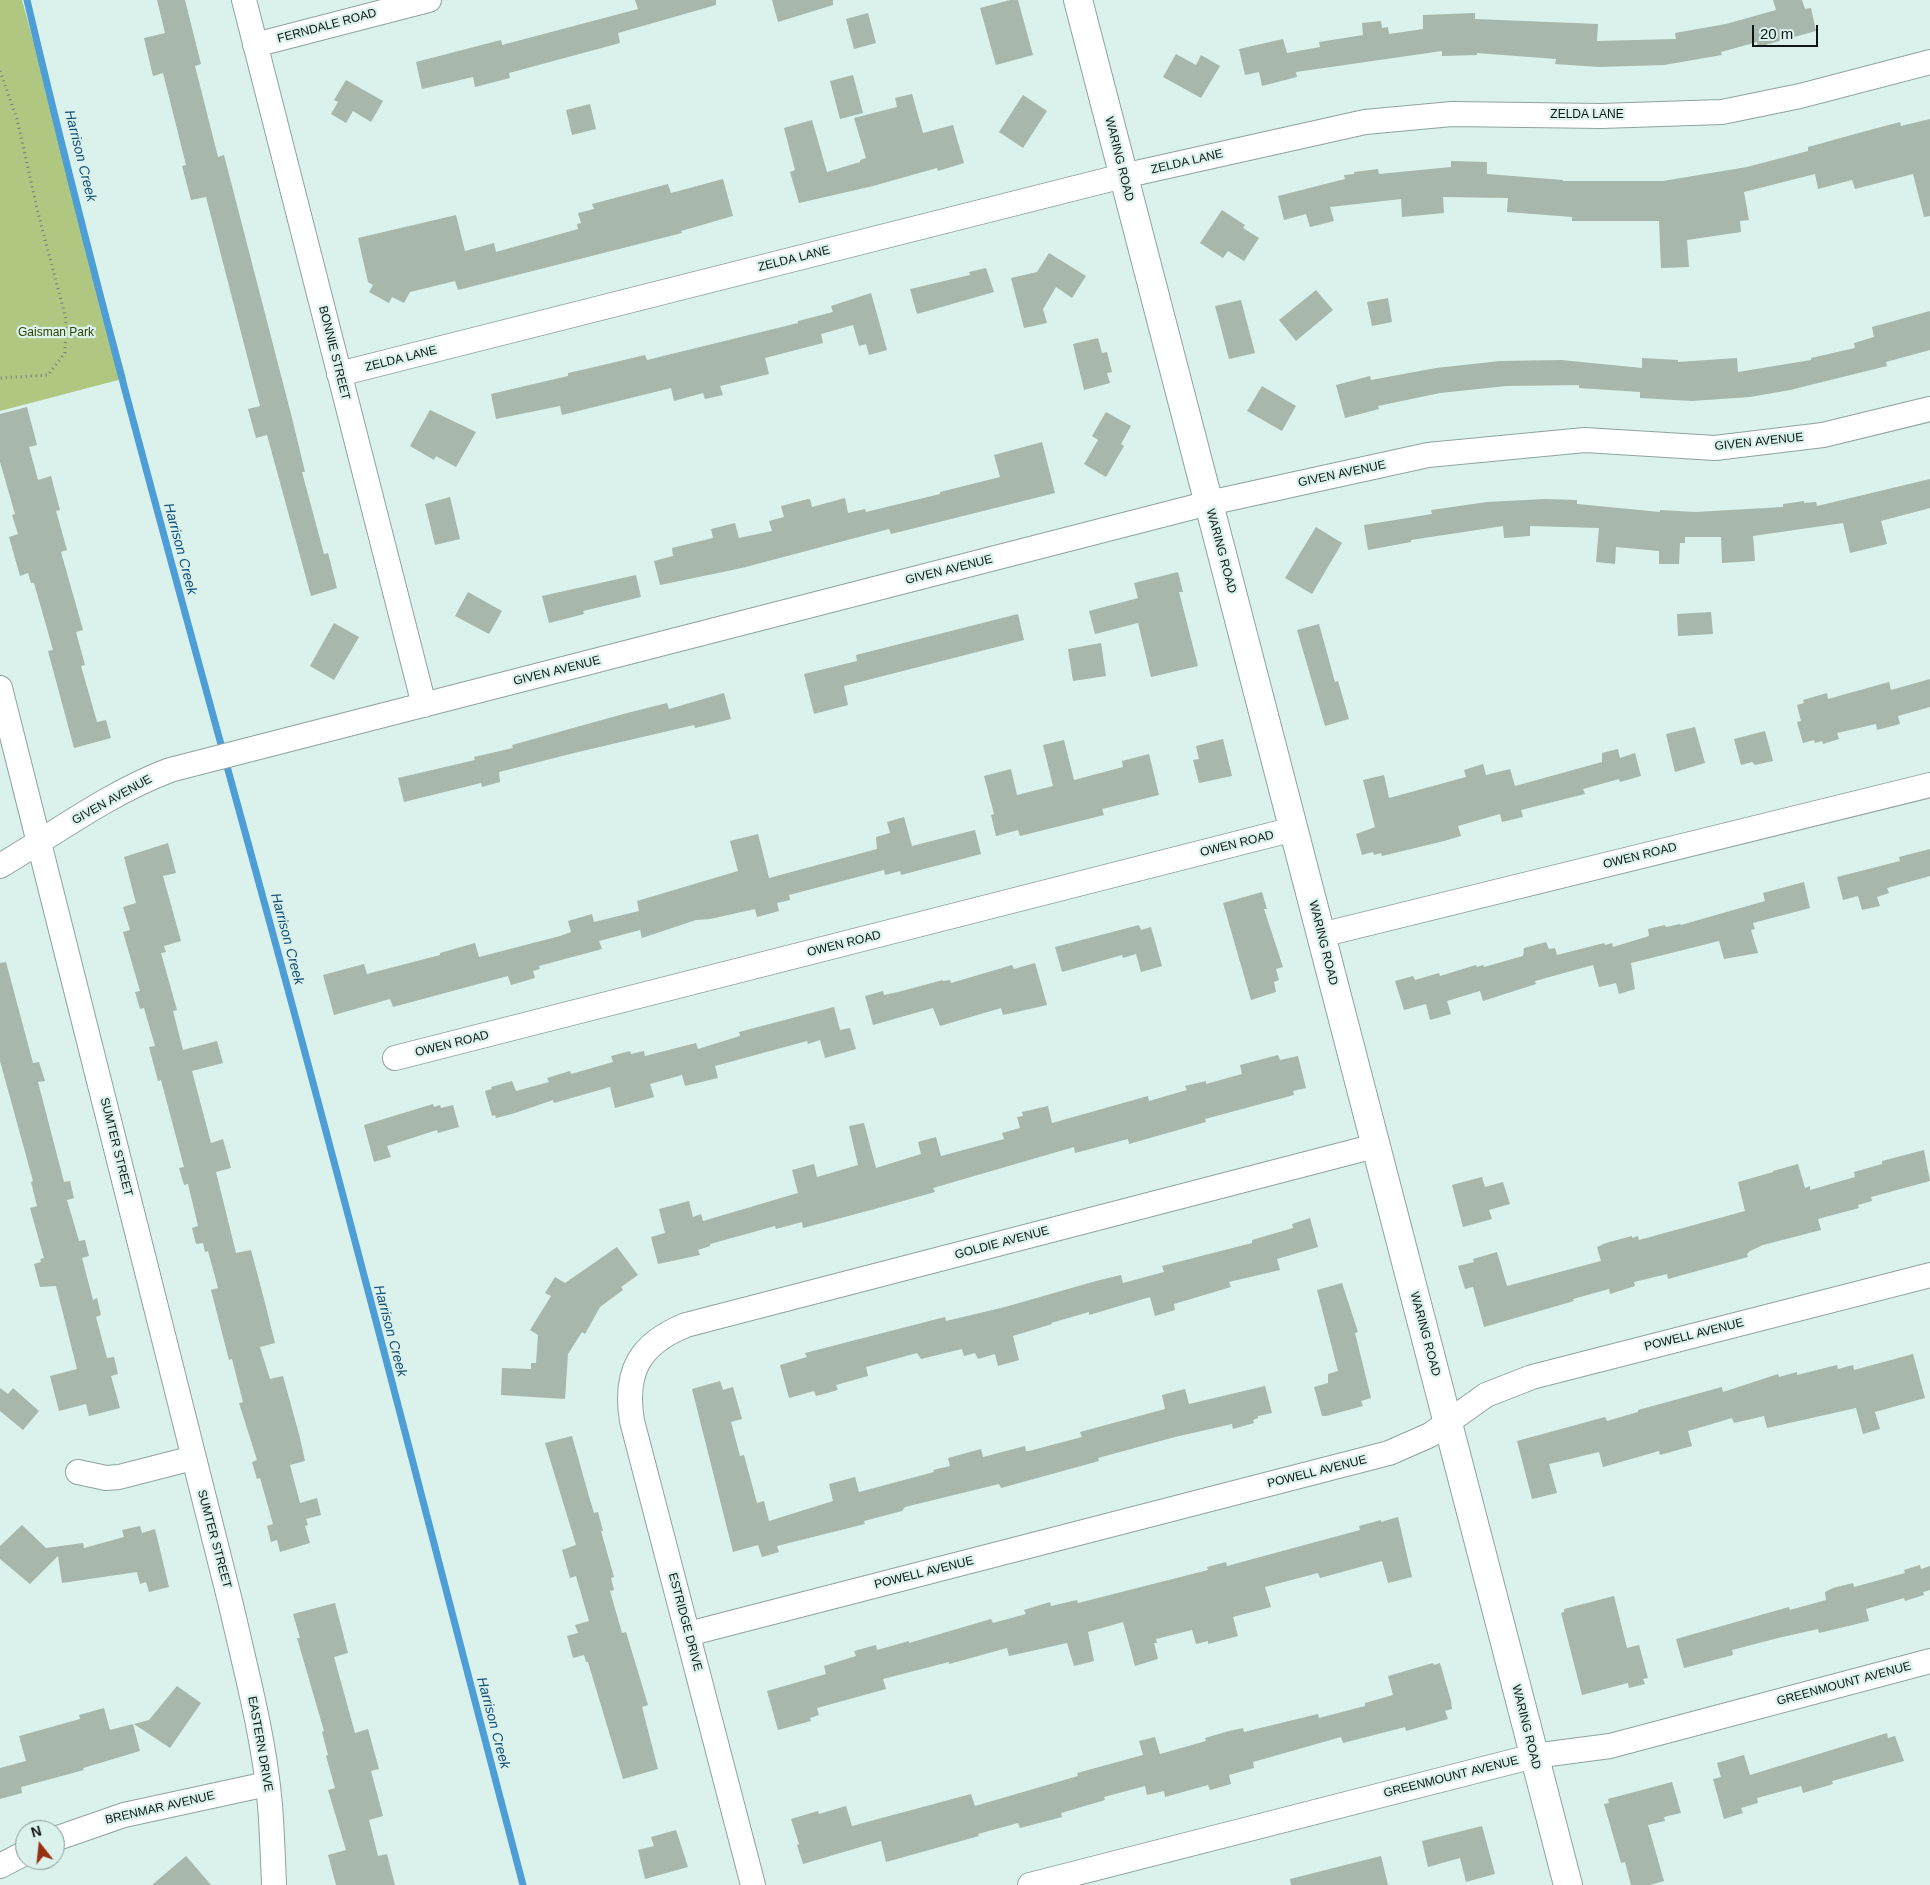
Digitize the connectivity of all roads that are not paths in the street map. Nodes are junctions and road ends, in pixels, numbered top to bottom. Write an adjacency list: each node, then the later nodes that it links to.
1 (244, 0): 4 (street, BONNIE STREET)
2 (429, 0): 4 (street, FERNDALE ROAD)
3 (1078, 0): 6 (street, WARING ROAD)
4 (255, 45): 7 (street, BONNIE STREET)
5 (1930, 62): 6 (street, ZELDA LANE)
6 (1123, 176): 7 (street, ZELDA LANE); 9 (street, WARING ROAD)
7 (339, 374): 11 (street, BONNIE STREET)
8 (1930, 409): 9 (street, GIVEN AVENUE)
9 (1209, 503): 11 (street, GIVEN AVENUE); 13 (street, WARING ROAD)
10 (0, 688): 14 (street, SUMTER STREET)
11 (424, 706): 14 (street, GIVEN AVENUE)
12 (1930, 785): 16 (street, OWEN ROAD)
13 (1294, 829): 16 (street, WARING ROAD); 17 (street, OWEN ROAD)
14 (40, 842): 15 (street, GIVEN AVENUE); 22 (street, SUMTER STREET)
15 (0, 866)
16 (1321, 935): 18 (street, WARING ROAD)
17 (395, 1058)
18 (1374, 1146): 20 (street, GOLDIE AVENUE); 21 (street, WARING ROAD)
19 (1930, 1275): 21 (street, POWELL AVENUE)
20 (640, 1359): 25 (street, ESTRIDGE DRIVE)
21 (1449, 1422): 25 (street, POWELL AVENUE); 27 (street, WARING ROAD)
22 (193, 1458): 23 (street); 24 (street, SUMTER STREET)
23 (78, 1472)
24 (231, 1605): 28 (street, EASTERN DRIVE)
25 (688, 1634): 33 (street, ESTRIDGE DRIVE)
26 (1930, 1661): 27 (street, GREENMOUNT AVENUE)
27 (1534, 1756): 34 (street, GREENMOUNT AVENUE); 35 (street, WARING ROAD)
28 (267, 1784): 29 (street, BRENMAR AVENUE); 32 (street, EASTERN DRIVE)
29 (65, 1836)
30 (15, 1858): 31 (street)
31 (0, 1866)
32 (274, 1885)
33 (753, 1885)
34 (1030, 1885)
35 (1568, 1885)

